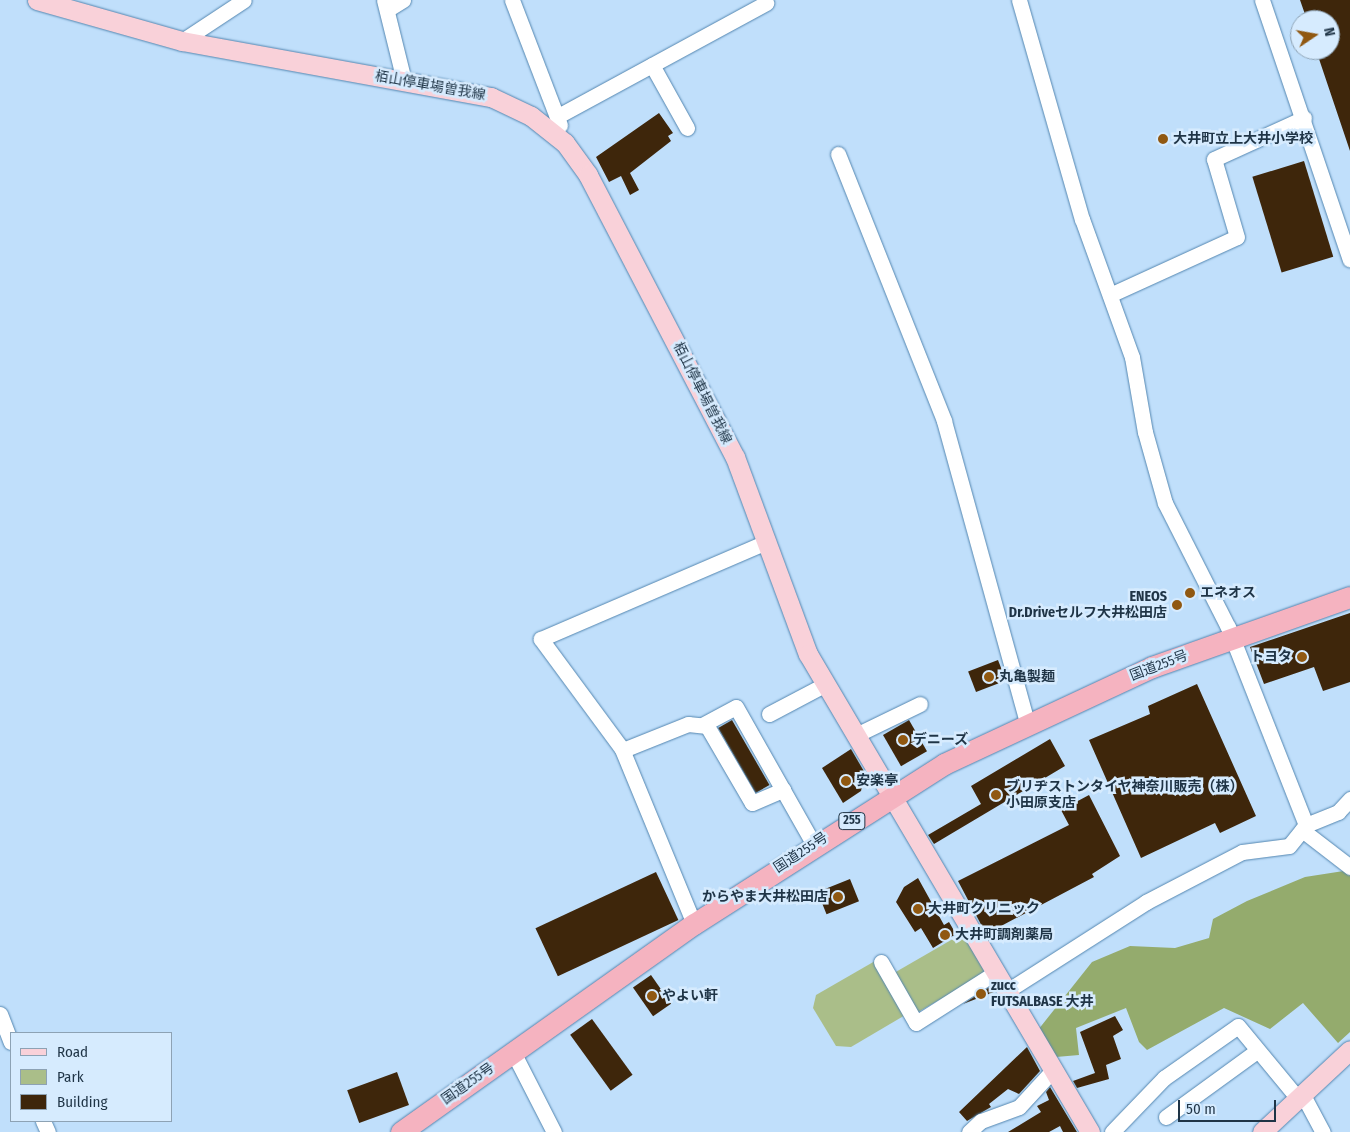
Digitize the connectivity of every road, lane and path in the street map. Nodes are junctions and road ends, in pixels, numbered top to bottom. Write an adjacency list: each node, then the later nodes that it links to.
1 (37, 0): 9 (main road, 栢山停車場曽我線)
2 (244, 0): 9 (street)
3 (403, 0): 8 (street)
4 (512, 0): 12 (street)
5 (1019, 0): 18 (street)
6 (1262, 0): 13 (street)
7 (766, 3): 10 (street)
8 (385, 5): 11 (street)
9 (182, 41): 11 (main road, 栢山停車場曽我線)
10 (652, 65): 12 (street); 14 (street)
11 (404, 81): 15 (main road, 栢山停車場曽我線)
12 (558, 116): 15 (street)
13 (1304, 118): 17 (street); 18 (street)
14 (687, 128)
15 (565, 143): 19 (main road, 栢山停車場曽我線)
16 (838, 154): 25 (street)
17 (1350, 260)
18 (1112, 294): 21 (street)
19 (766, 542): 22 (main road, 栢山停車場曽我線); 28 (street)
20 (1350, 597): 21 (highway, 国道255号 / 255)
21 (1232, 638): 25 (highway, 国道255号 / 255); 32 (street)
22 (826, 684): 24 (street); 27 (main road, 栢山停車場曽我線)
23 (920, 704): 27 (street)
24 (769, 714)
25 (1028, 722): 30 (highway, 国道255号 / 255)
26 (705, 726): 28 (street); 29 (street); 29 (street)
27 (856, 736): 30 (main road, 栢山停車場曽我線)
28 (623, 750): 35 (street)
29 (783, 790): 33 (street)
30 (893, 795): 33 (highway, 国道255号 / 255); 37 (main road, 栢山停車場曽我線)
31 (1350, 799): 32 (street)
32 (1304, 828): 34 (street); 38 (street)
33 (814, 845): 35 (highway, 国道255号 / 255)
34 (1350, 867)
35 (694, 924): 43 (highway, 国道255号 / 255)
36 (882, 962): 37 (street)
37 (996, 972): 38 (main road, 栢山停車場曽我線)
38 (1008, 991): 44 (main road, 栢山停車場曽我線)
39 (0, 1014): 40 (street)
40 (10, 1039)
41 (1350, 1050): 45 (main road)
42 (1257, 1051): 45 (street); 46 (street); 51 (street)
43 (513, 1052): 47 (highway, 国道255号 / 255); 48 (street)
44 (1054, 1069): 49 (street); 50 (main road, 栢山停車場曽我線)
45 (1302, 1099): 52 (main road); 53 (street)
46 (1166, 1117)
47 (400, 1132)
48 (554, 1132)
49 (969, 1132)
50 (1090, 1132)
51 (1112, 1132)
52 (1262, 1132)
53 (1323, 1132)

